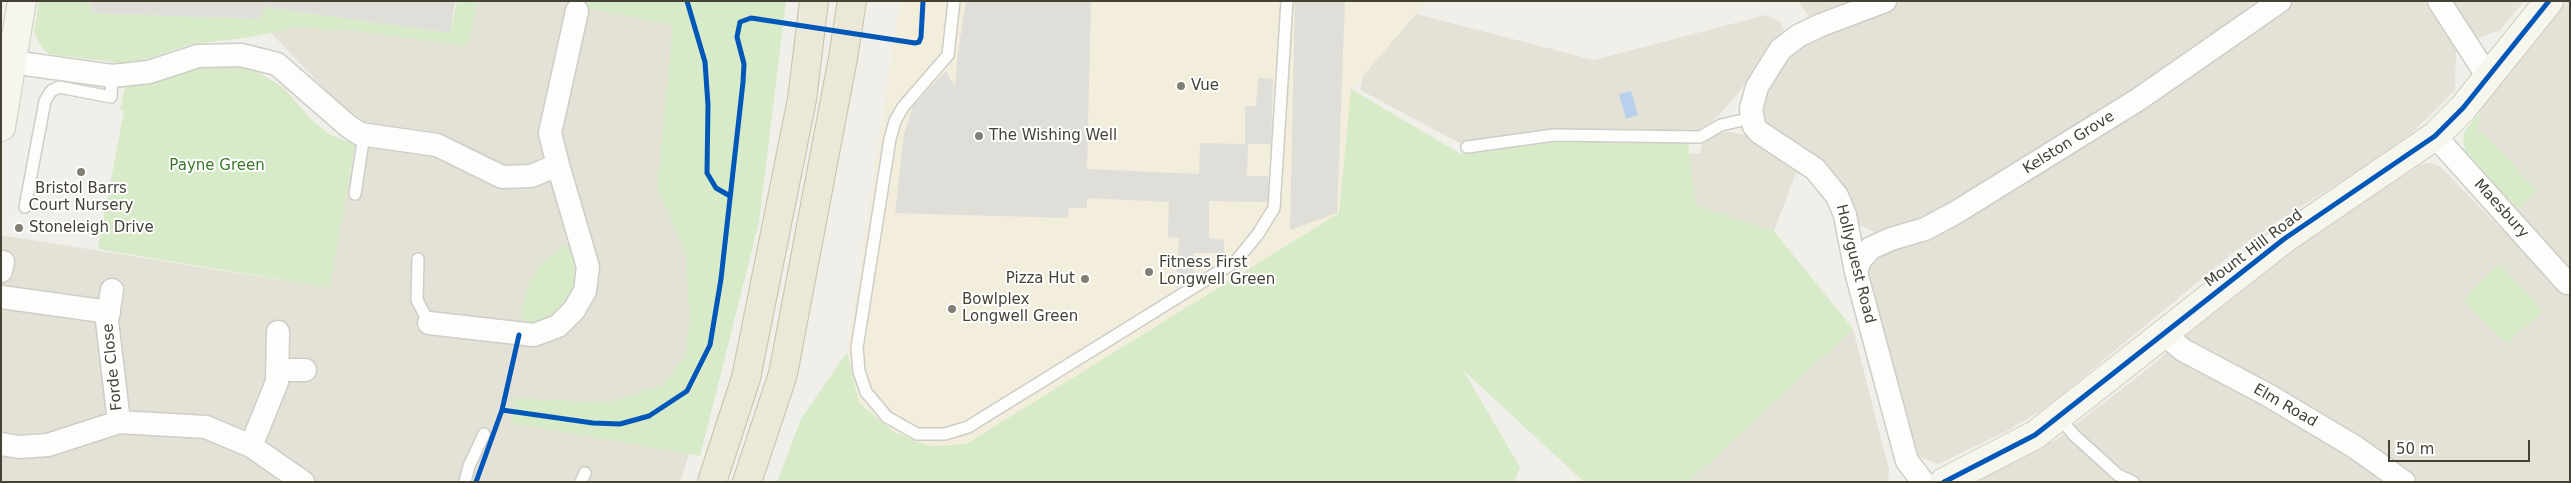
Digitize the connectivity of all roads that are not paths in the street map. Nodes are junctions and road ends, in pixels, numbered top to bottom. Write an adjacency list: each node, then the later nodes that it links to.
1 (22, 1): 12 (street)
2 (814, 1): 43 (highway)
3 (852, 1): 44 (highway)
4 (954, 1): 11 (lane)
5 (1287, 1): 11 (lane)
6 (1885, 1): 16 (street)
7 (2280, 1): 25 (street, Kelston Grove)
8 (2439, 1): 15 (street)
9 (2549, 1): 15 (street, Mount Hill Road)
10 (577, 10): 21 (street)
11 (948, 54): 13 (lane)
12 (12, 62): 14 (street); 17 (street)
13 (946, 71)
14 (112, 76): 18 (street); 23 (lane)
15 (2488, 77): 19 (street, Mount Hill Road)
16 (1752, 118): 20 (lane); 25 (street, Hollyguest Road)
17 (1, 127)
18 (364, 135): 21 (street); 22 (lane)
19 (2434, 136): 26 (street, Maesbury); 32 (street, Mount Hill Road)
20 (1467, 148)
21 (558, 165): 30 (street)
22 (355, 194)
23 (25, 207)
24 (418, 259): 30 (lane)
25 (1856, 272): 45 (street, Hollyguest Road)
26 (2567, 283)
27 (112, 290): 29 (street, Forde Close)
28 (1, 297): 29 (street, Forde Close)
29 (109, 312): 36 (street, Forde Close)
30 (429, 323)
31 (278, 332): 33 (street)
32 (2164, 334): 35 (street, Mount Hill Road); 47 (street, Elm Road)
33 (279, 370): 34 (street); 39 (street)
34 (305, 370)
35 (2058, 416): 40 (lane); 46 (street, Mount Hill Road)
36 (119, 422): 38 (street); 39 (street)
37 (484, 434): 42 (lane)
38 (1, 444)
39 (251, 446): 41 (street)
40 (2126, 480)
41 (302, 482)
42 (465, 482)
43 (712, 482)
44 (747, 482)
45 (1923, 482)
46 (1944, 482)
47 (2404, 482)

